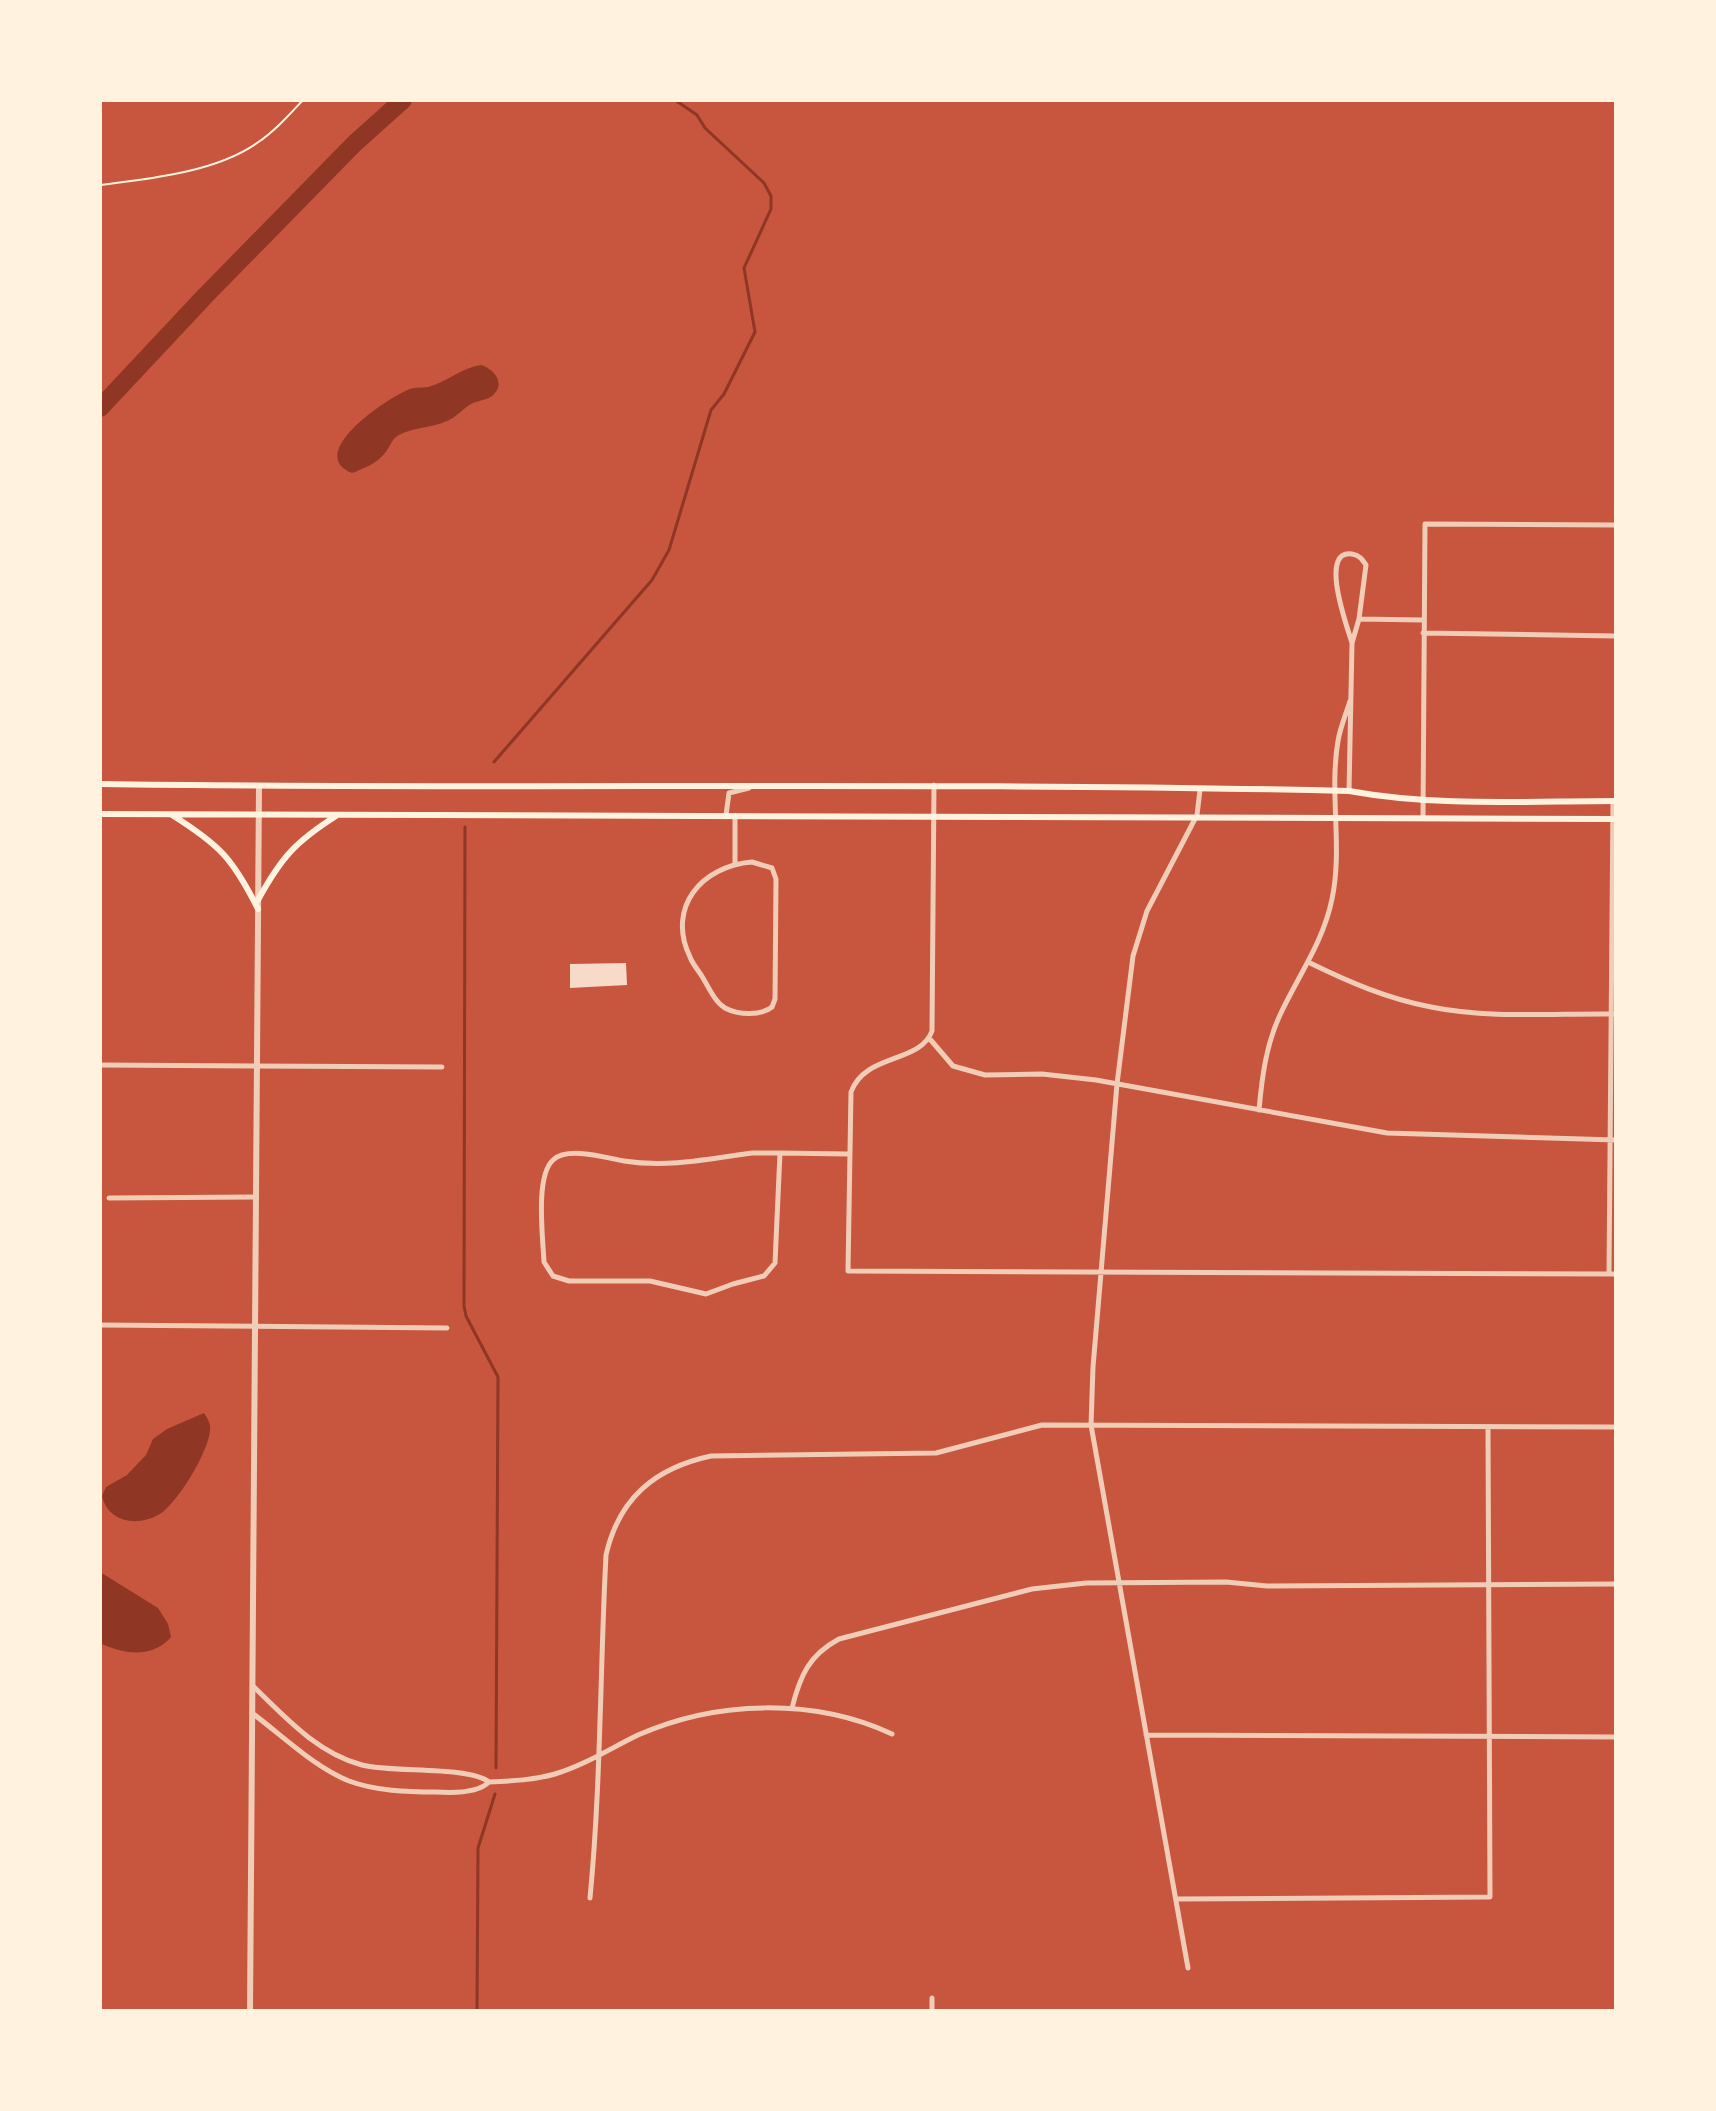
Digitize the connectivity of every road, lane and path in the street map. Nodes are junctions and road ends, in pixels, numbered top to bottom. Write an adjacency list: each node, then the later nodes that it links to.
1 (303, 100): 2 (path)
2 (100, 185)
3 (1616, 525): 5 (street)
4 (1359, 619): 5 (street); 8 (street); 8 (street)
5 (1423, 620): 6 (street)
6 (1423, 633): 7 (street); 17 (street)
7 (1616, 636)
8 (1352, 643): 9 (street)
9 (1350, 701): 15 (street); 16 (street)
10 (100, 784): 13 (main road)
11 (934, 784): 12 (main road); 14 (main road); 23 (street)
12 (794, 785): 13 (main road); 21 (street)
13 (259, 786): 25 (street)
14 (1200, 790): 15 (main road); 24 (street)
15 (1335, 790): 16 (main road); 27 (street)
16 (1349, 791): 17 (main road)
17 (1423, 800): 18 (main road); 28 (street)
18 (1614, 801): 29 (street)
19 (100, 814): 20 (main road)
20 (172, 815): 25 (main road); 32 (main road)
21 (726, 815): 22 (main road); 26 (main road)
22 (735, 815): 23 (main road); 30 (street)
23 (934, 815): 24 (main road); 35 (street)
24 (1197, 815): 27 (main road); 39 (street)
25 (259, 816): 26 (main road); 31 (street)
26 (337, 816): 31 (main road)
27 (1336, 816): 28 (main road); 33 (street)
28 (1423, 817): 29 (main road)
29 (1614, 819): 34 (street)
30 (735, 863): 30 (street)
31 (258, 900): 32 (street)
32 (258, 909): 37 (street)
33 (1309, 963): 34 (street); 40 (street)
34 (1614, 1014): 41 (street)
35 (929, 1038): 39 (street); 43 (street)
36 (100, 1065): 37 (street)
37 (257, 1065): 38 (street); 44 (street)
38 (442, 1067)
39 (1117, 1084): 40 (street); 46 (street)
40 (1259, 1110): 41 (street)
41 (1613, 1140): 47 (street)
42 (780, 1153): 42 (street); 43 (street)
43 (849, 1154): 46 (street)
44 (256, 1197): 45 (street); 49 (street)
45 (109, 1198)
46 (1101, 1273): 47 (street); 51 (street)
47 (1612, 1274)
48 (100, 1325): 49 (street)
49 (255, 1326): 50 (street); 57 (street)
50 (447, 1328)
51 (1091, 1425): 53 (street); 54 (street); 64 (street)
52 (1616, 1427): 53 (street)
53 (1488, 1428): 55 (street)
54 (1119, 1583): 55 (street); 58 (street); 61 (street)
55 (1490, 1584): 56 (street); 62 (street)
56 (1616, 1584)
57 (253, 1686): 59 (street); 65 (street)
58 (792, 1708): 60 (street); 64 (street)
59 (252, 1713): 65 (street); 70 (street)
60 (892, 1734)
61 (1146, 1735): 62 (street); 67 (street)
62 (1490, 1737): 63 (street); 67 (street)
63 (1616, 1737)
64 (599, 1755): 65 (street); 66 (street)
65 (489, 1782)
66 (590, 1898)
67 (1177, 1899): 68 (street)
68 (1188, 1968)
69 (932, 1998): 71 (street)
70 (250, 2011)
71 (932, 2011)

